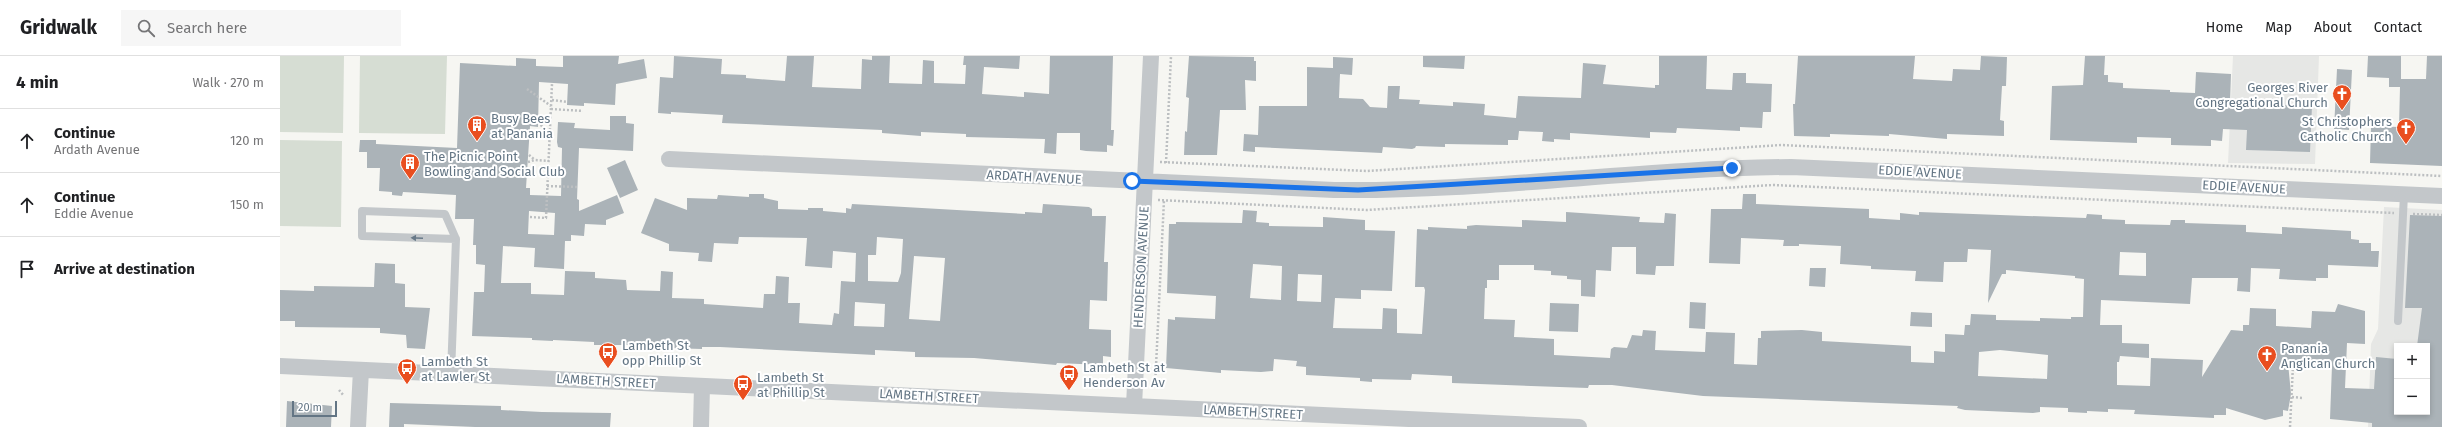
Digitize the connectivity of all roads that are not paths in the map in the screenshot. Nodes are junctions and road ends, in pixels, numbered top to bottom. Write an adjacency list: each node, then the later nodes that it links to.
1 (1151, 56): 3 (street, HENDERSON AVENUE)
2 (669, 159): 3 (street, ARDATH AVENUE)
3 (1145, 182): 4 (street, ARDATH AVENUE); 13 (street, HENDERSON AVENUE)
4 (1398, 189): 5 (street, EDDIE AVENUE)
5 (2404, 194): 6 (street, EDDIE AVENUE); 8 (lane)
6 (2442, 196)
7 (456, 239): 7 (lane, one-way to 7); 11 (lane)
8 (2398, 321)
9 (280, 366): 10 (street, LAMBETH STREET)
10 (361, 370): 11 (street, LAMBETH STREET); 15 (street)
11 (451, 374): 12 (street, LAMBETH STREET)
12 (702, 386): 13 (street, LAMBETH STREET); 16 (street)
13 (1134, 406): 14 (street, LAMBETH STREET)
14 (1420, 423): 17 (street, LAMBETH STREET)
15 (358, 427)
16 (701, 427)
17 (1579, 427)

